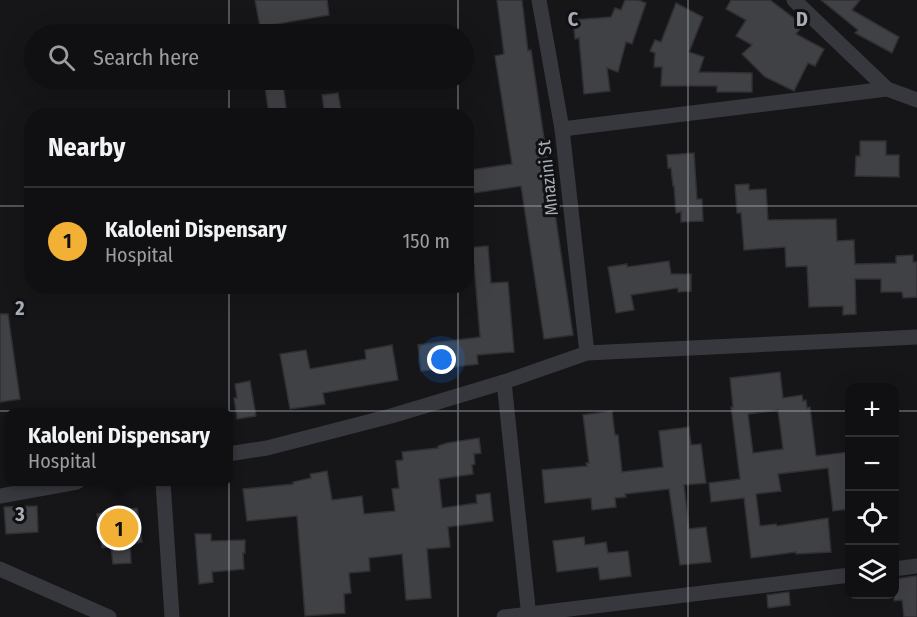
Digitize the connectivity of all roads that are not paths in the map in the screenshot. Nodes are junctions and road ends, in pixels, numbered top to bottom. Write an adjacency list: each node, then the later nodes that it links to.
1 (539, 0): 5 (street, Mnazini St)
2 (794, 0): 3 (street)
3 (887, 89): 4 (street); 5 (street)
4 (917, 100)
5 (562, 129): 7 (street, Mnazini St)
6 (917, 337): 7 (street)
7 (587, 353): 8 (street)
8 (504, 382): 9 (street); 17 (street)
9 (233, 453)
10 (55, 486): 12 (street)
11 (164, 486): 19 (street)
12 (0, 496)
13 (917, 566): 14 (street)
14 (899, 568)
15 (0, 569): 18 (street)
16 (845, 576): 17 (street)
17 (529, 615): 20 (street)
18 (109, 617)
19 (172, 617)
20 (504, 617)

